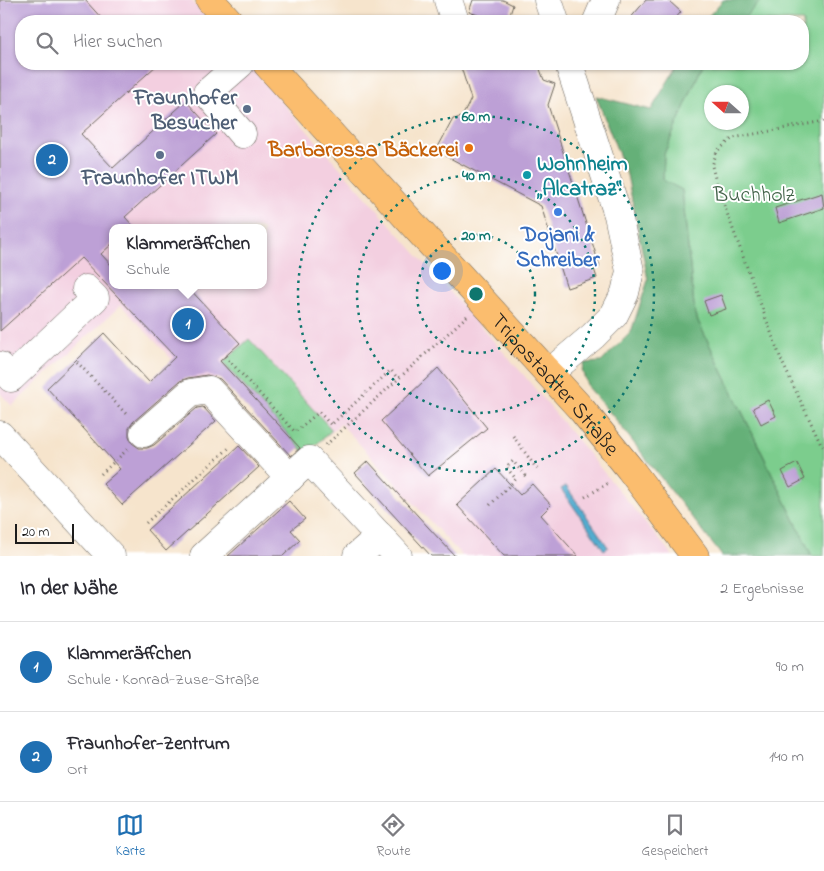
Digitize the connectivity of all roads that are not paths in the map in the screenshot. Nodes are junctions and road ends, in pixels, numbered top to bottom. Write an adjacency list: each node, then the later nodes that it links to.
1 (210, 0): 5 (main road)
2 (448, 0): 6 (street)
3 (548, 0): 7 (street)
4 (606, 0): 8 (street)
5 (224, 15)
6 (453, 15)
7 (553, 15)
8 (600, 15)
9 (233, 70): 12 (street)
10 (273, 70): 15 (main road, Trippstadter Straße)
11 (575, 70): 15 (street)
12 (242, 134)
13 (86, 288): 14 (street)
14 (0, 366)
15 (549, 373): 24 (main road, Trippstadter Straße)
16 (144, 433): 18 (street)
17 (0, 436): 20 (street)
18 (300, 469): 19 (street); 21 (street)
19 (380, 536): 22 (street); 23 (street)
20 (111, 556)
21 (204, 556)
22 (357, 556)
23 (398, 556)
24 (695, 556)

